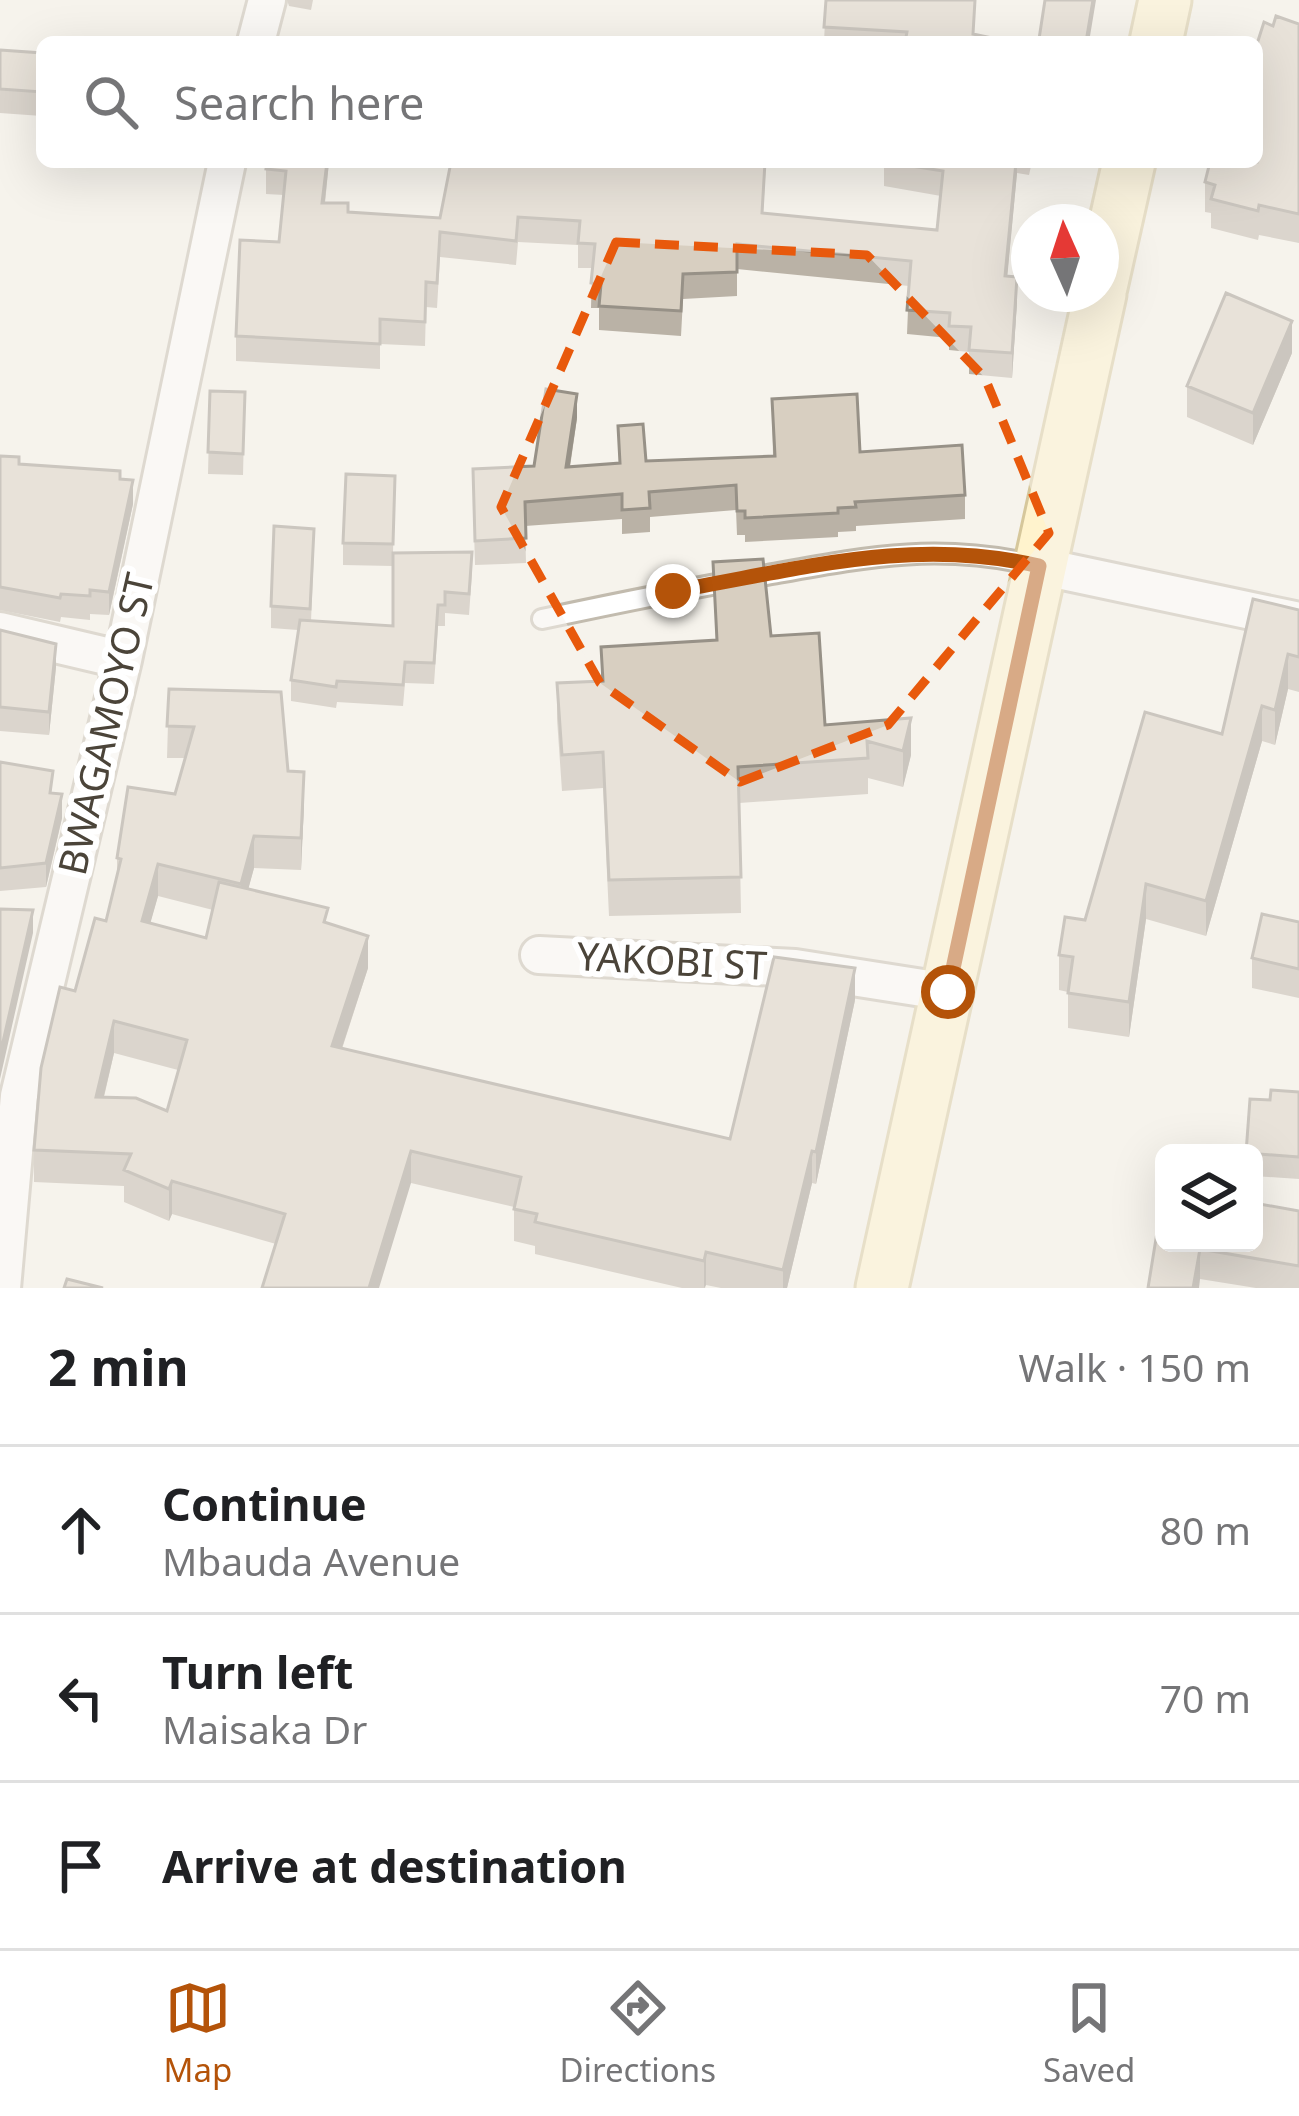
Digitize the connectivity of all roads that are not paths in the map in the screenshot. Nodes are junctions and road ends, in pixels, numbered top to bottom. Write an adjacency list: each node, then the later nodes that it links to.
1 (267, 0): 3 (street)
2 (1165, 0): 4 (street)
3 (258, 36)
4 (1157, 36)
5 (226, 168): 13 (street, BWAGAMOYO ST)
6 (1128, 168): 7 (street)
7 (1119, 206)
8 (1095, 312): 9 (street)
9 (1039, 566): 10 (lane); 11 (street); 15 (street)
10 (542, 620)
11 (1299, 621)
12 (0, 631): 13 (street)
13 (123, 660): 16 (street, BWAGAMOYO ST)
14 (539, 955): 15 (street, YAKOBI ST)
15 (948, 992): 18 (street)
16 (10, 1095): 17 (street, BWAGAMOYO ST)
17 (2, 1288)
18 (882, 1288)

